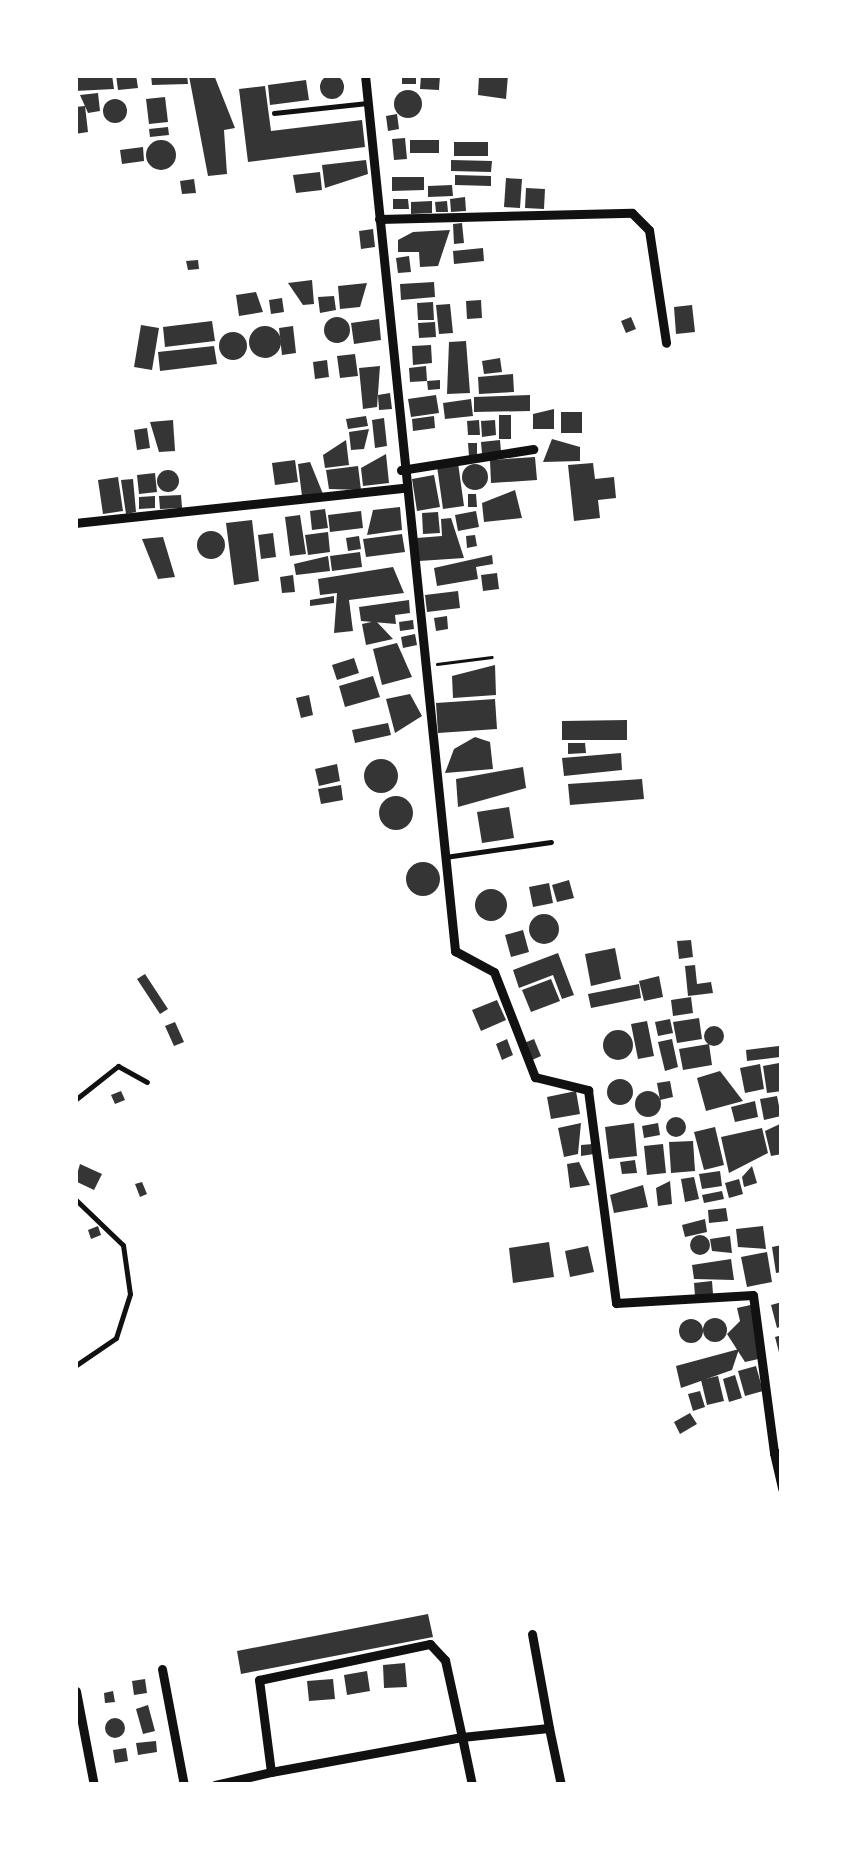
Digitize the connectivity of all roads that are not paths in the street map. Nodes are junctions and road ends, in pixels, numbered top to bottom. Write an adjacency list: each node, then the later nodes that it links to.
1 (366, 75): 2 (street)
2 (367, 103): 3 (lane); 4 (street)
3 (274, 113)
4 (378, 219): 5 (street); 7 (street)
5 (666, 343)
6 (533, 449): 7 (street)
7 (400, 470): 8 (street)
8 (402, 488): 9 (street); 11 (street)
9 (75, 523)
10 (551, 842): 11 (lane)
11 (443, 858): 16 (street)
12 (148, 1082): 13 (lane)
13 (75, 1100)
14 (75, 1199): 15 (lane)
15 (75, 1366)
16 (778, 1453): 17 (street)
17 (782, 1489)
18 (532, 1634): 21 (street)
19 (162, 1669): 25 (street)
20 (76, 1691): 24 (street)
21 (549, 1728): 22 (street); 28 (street)
22 (462, 1737): 23 (street); 23 (street); 27 (street)
23 (271, 1772): 26 (street)
24 (94, 1785)
25 (184, 1785)
26 (215, 1785)
27 (472, 1785)
28 (561, 1785)

